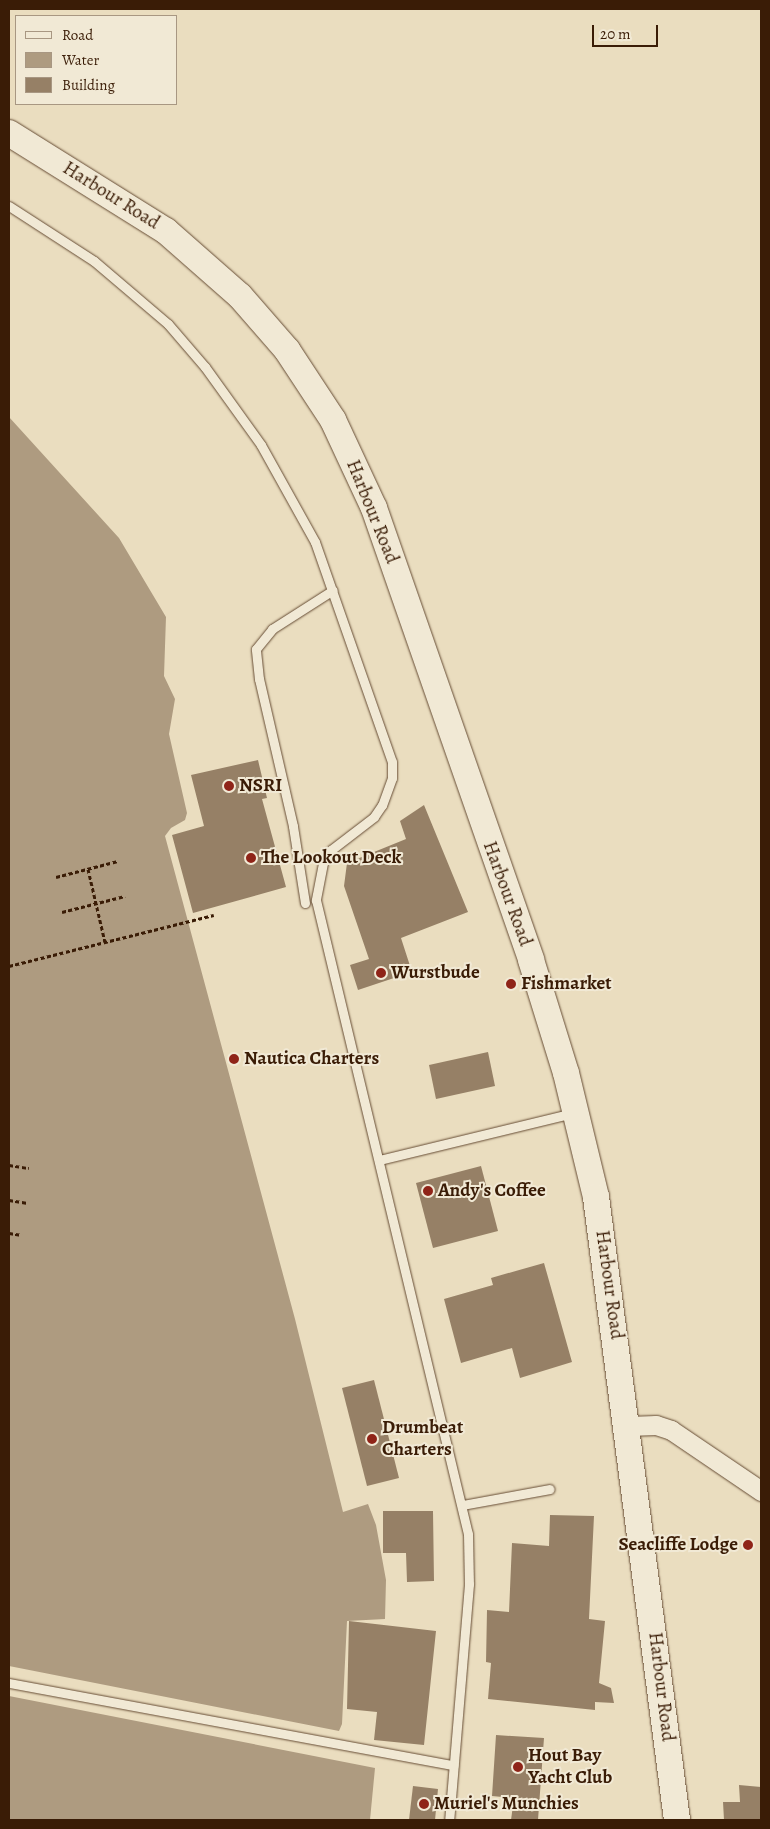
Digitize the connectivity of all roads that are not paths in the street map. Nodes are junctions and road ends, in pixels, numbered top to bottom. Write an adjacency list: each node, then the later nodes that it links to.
1 (9, 133): 5 (street, Harbour Road)
2 (10, 209): 3 (lane)
3 (333, 590): 4 (lane); 6 (lane)
4 (305, 903)
5 (576, 1113): 6 (lane); 7 (street, Harbour Road)
6 (379, 1160): 10 (lane)
7 (628, 1426): 9 (street); 14 (street, Harbour Road)
8 (550, 1489): 10 (lane)
9 (761, 1491)
10 (462, 1505): 12 (lane)
11 (9, 1683): 12 (lane)
12 (453, 1765): 13 (lane)
13 (449, 1820)
14 (677, 1820)

